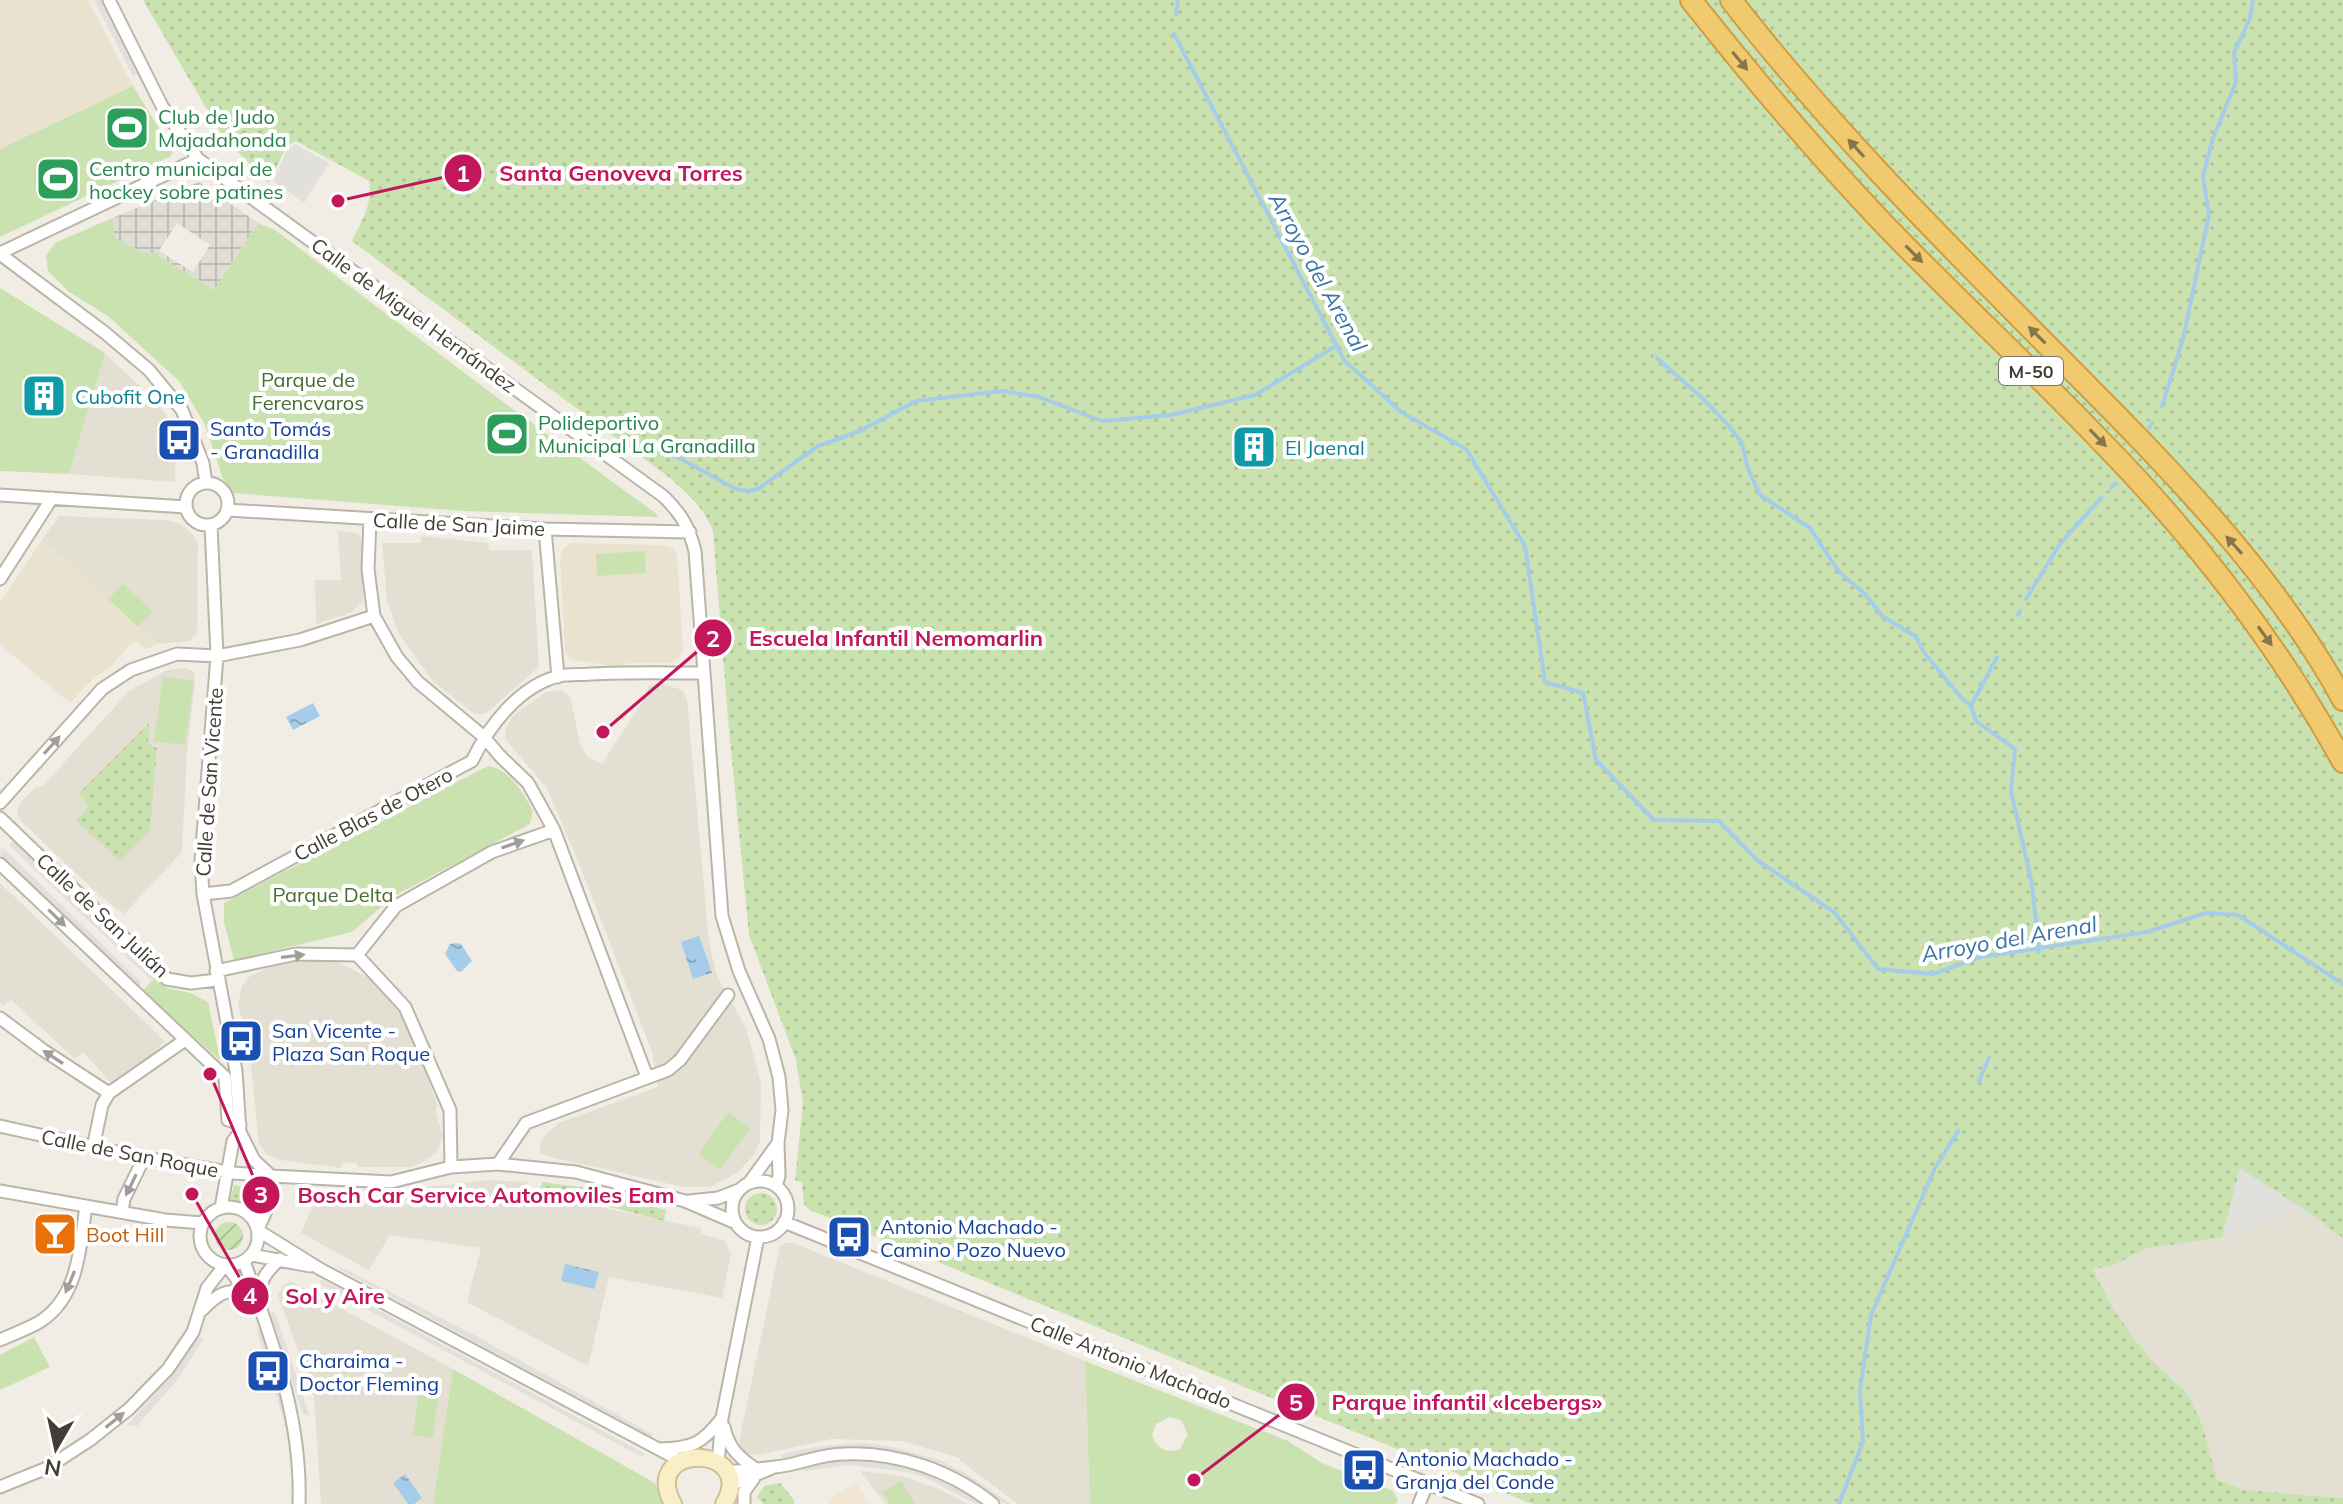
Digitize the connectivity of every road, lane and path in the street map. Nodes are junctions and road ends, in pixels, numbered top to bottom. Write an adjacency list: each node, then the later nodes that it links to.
1 (109, 0): 4 (street, Calle de Miguel Hernández)
2 (1691, 0): 22 (highway, M-50, one-way to 22)
3 (1731, 0): 20 (highway, M-50, one-way to 3)
4 (198, 159): 5 (street); 14 (street, Calle de Miguel Hernández)
5 (0, 254): 6 (street)
6 (206, 483): 9 (street); 10 (street)
7 (0, 495): 8 (street)
8 (52, 498): 9 (street); 15 (street)
9 (186, 507): 12 (street)
10 (228, 510): 11 (street, Calle de San Jaime); 12 (street)
11 (370, 520): 13 (street, Calle de San Jaime); 16 (street)
12 (211, 525): 17 (street, Calle de San Vicente)
13 (545, 529): 14 (street, Calle de San Jaime); 19 (street)
14 (690, 532): 18 (street, Calle de Miguel Hernández)
15 (0, 579)
16 (374, 616): 17 (street); 21 (street)
17 (217, 656): 23 (street, one-way to 17); 27 (street, Calle de San Vicente)
18 (703, 673): 19 (street, Calle Blas de Otero); 37 (street, Calle de Miguel Hernández)
19 (558, 677): 21 (street, Calle Blas de Otero)
20 (2343, 700)
21 (484, 737): 25 (street); 27 (street, Calle Blas de Otero)
22 (2343, 762)
23 (0, 803)
24 (0, 818): 29 (street, Calle de San Julián)
25 (554, 830): 28 (street, one-way to 25); 33 (street)
26 (0, 864): 32 (street, Calle de San Julián, one-way to 32)
27 (203, 894): 29 (street, Calle de San Vicente)
28 (357, 955): 29 (street, Calle de San Julián, one-way to 28); 41 (street)
29 (217, 975): 36 (street, Calle de San Vicente)
30 (728, 995): 33 (street)
31 (0, 1018): 34 (street, one-way to 31)
32 (185, 1040): 34 (street); 36 (street, Calle de San Julián)
33 (647, 1077): 40 (street)
34 (109, 1093): 38 (street)
35 (0, 1126): 38 (street, Calle de San Roque)
36 (240, 1128): 42 (street, Calle de San Vicente); 43 (street, Calle de San Vicente)
37 (778, 1143): 44 (street); 45 (street, Calle de Miguel Hernández)
38 (93, 1148): 39 (street, Calle de San Roque)
39 (144, 1158): 42 (street, Calle de San Roque); 50 (street, one-way to 50)
40 (498, 1164): 41 (street, Calle de San Roque); 47 (street, Calle de San Roque)
41 (451, 1167): 43 (street, Calle de San Roque)
42 (227, 1172): 43 (street, Calle de San Roque); 49 (street, Calle de San Vicente)
43 (271, 1176): 54 (street)
44 (744, 1186): 45 (street); 47 (street); 52 (street)
45 (776, 1186): 51 (street)
46 (0, 1191): 48 (street)
47 (685, 1201): 52 (street)
48 (86, 1206): 50 (street); 63 (street, one-way to 63)
49 (221, 1208): 53 (street); 54 (street)
50 (122, 1212): 53 (street)
51 (784, 1222): 55 (street); 70 (street, Calle Antonio Machado)
52 (736, 1223): 55 (street)
53 (201, 1229): 58 (street)
54 (258, 1230): 56 (street); 59 (street)
55 (758, 1237): 64 (street)
56 (248, 1258): 57 (street); 58 (street); 62 (street)
57 (280, 1259): 59 (street); 62 (street)
58 (226, 1265): 60 (street); 61 (street)
59 (320, 1269): 65 (street)
60 (248, 1294): 61 (street); 62 (street)
61 (202, 1310): 71 (street, one-way to 61)
62 (261, 1311): 72 (street)
63 (0, 1340)
64 (722, 1418): 65 (street); 67 (street); 69 (street)
65 (655, 1449): 66 (street); 68 (street)
66 (681, 1461): 68 (street); 69 (street)
67 (753, 1472): 69 (street); 74 (street); 75 (street)
68 (670, 1475): 73 (street)
69 (724, 1483)
70 (1427, 1484): 76 (street); 77 (street, Calle Antonio Machado)
71 (0, 1487)
72 (299, 1504)
73 (673, 1504)
74 (744, 1504)
75 (993, 1504)
76 (1419, 1504)
77 (1478, 1504)

